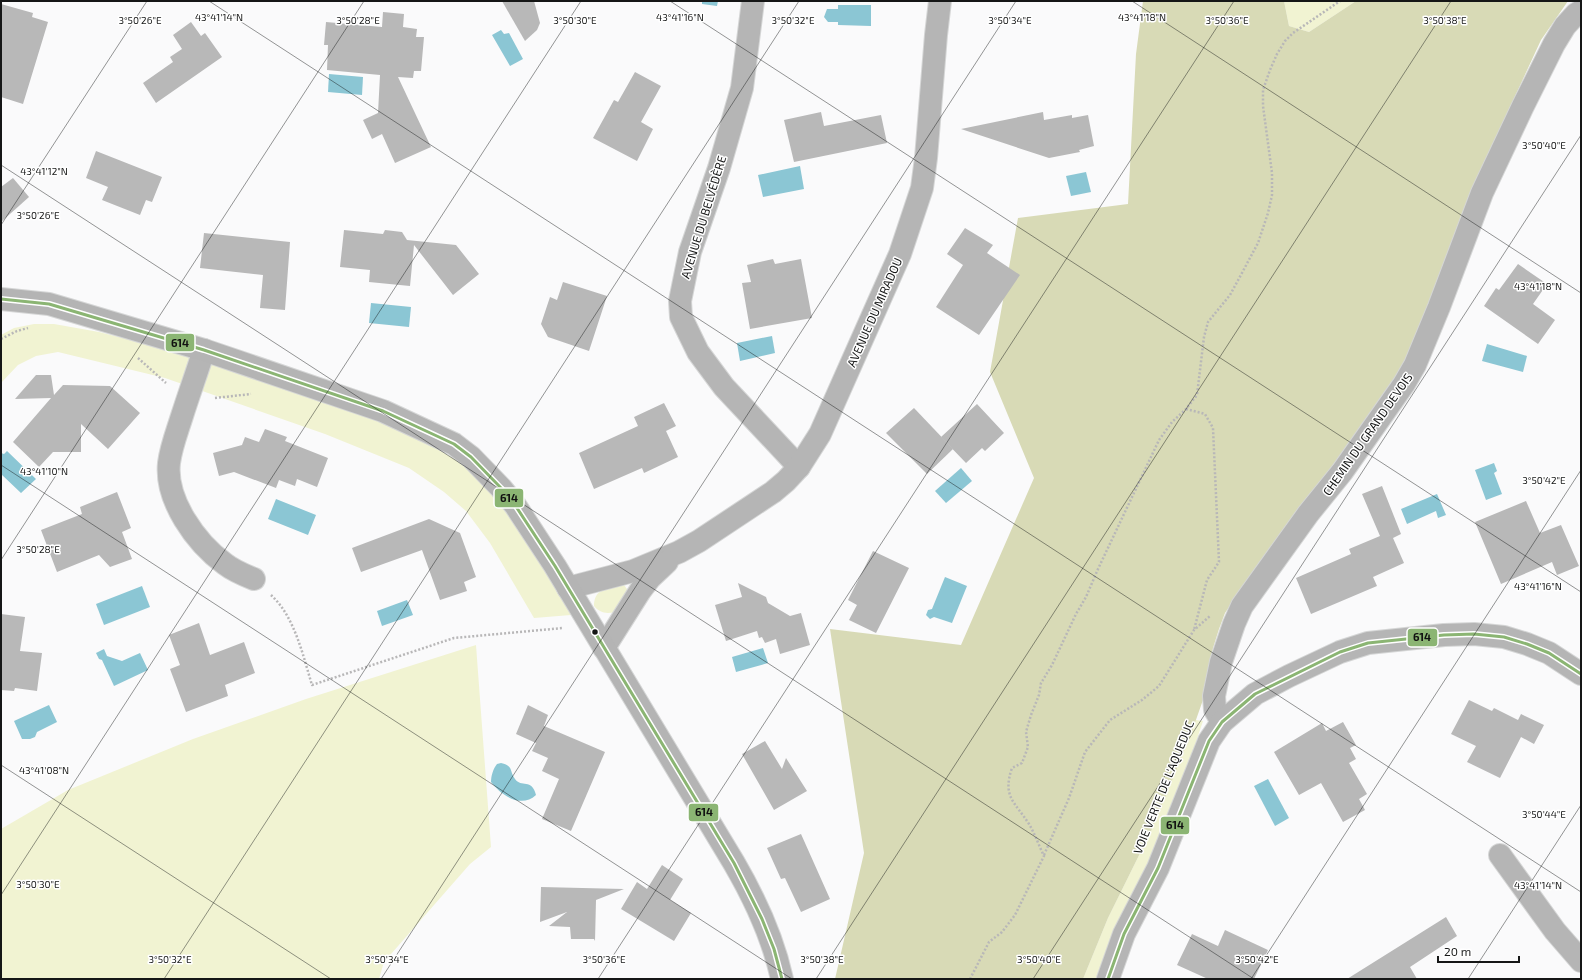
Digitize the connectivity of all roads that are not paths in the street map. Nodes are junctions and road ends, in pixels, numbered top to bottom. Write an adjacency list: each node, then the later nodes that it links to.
1 (752, 1): 6 (street, AVENUE DU BELVÉDÈRE)
2 (940, 1): 6 (street, AVENUE DU MIRADOU)
3 (1581, 11): 12 (street, CHEMIN DU GRAND DEVOIS)
4 (1, 299): 5 (street)
5 (204, 350): 8 (street); 9 (street)
6 (799, 467): 7 (street, AVENUE DU MIRADOU)
7 (679, 552): 9 (street, AVENUE DU MIRADOU); 10 (street, AVENUE DU MIRADOU)
8 (254, 580)
9 (568, 588): 10 (street)
10 (604, 648): 15 (street)
11 (1581, 674): 12 (street)
12 (1222, 722): 16 (street)
13 (1500, 855): 14 (street)
14 (1581, 961)
15 (782, 979)
16 (1108, 979)

